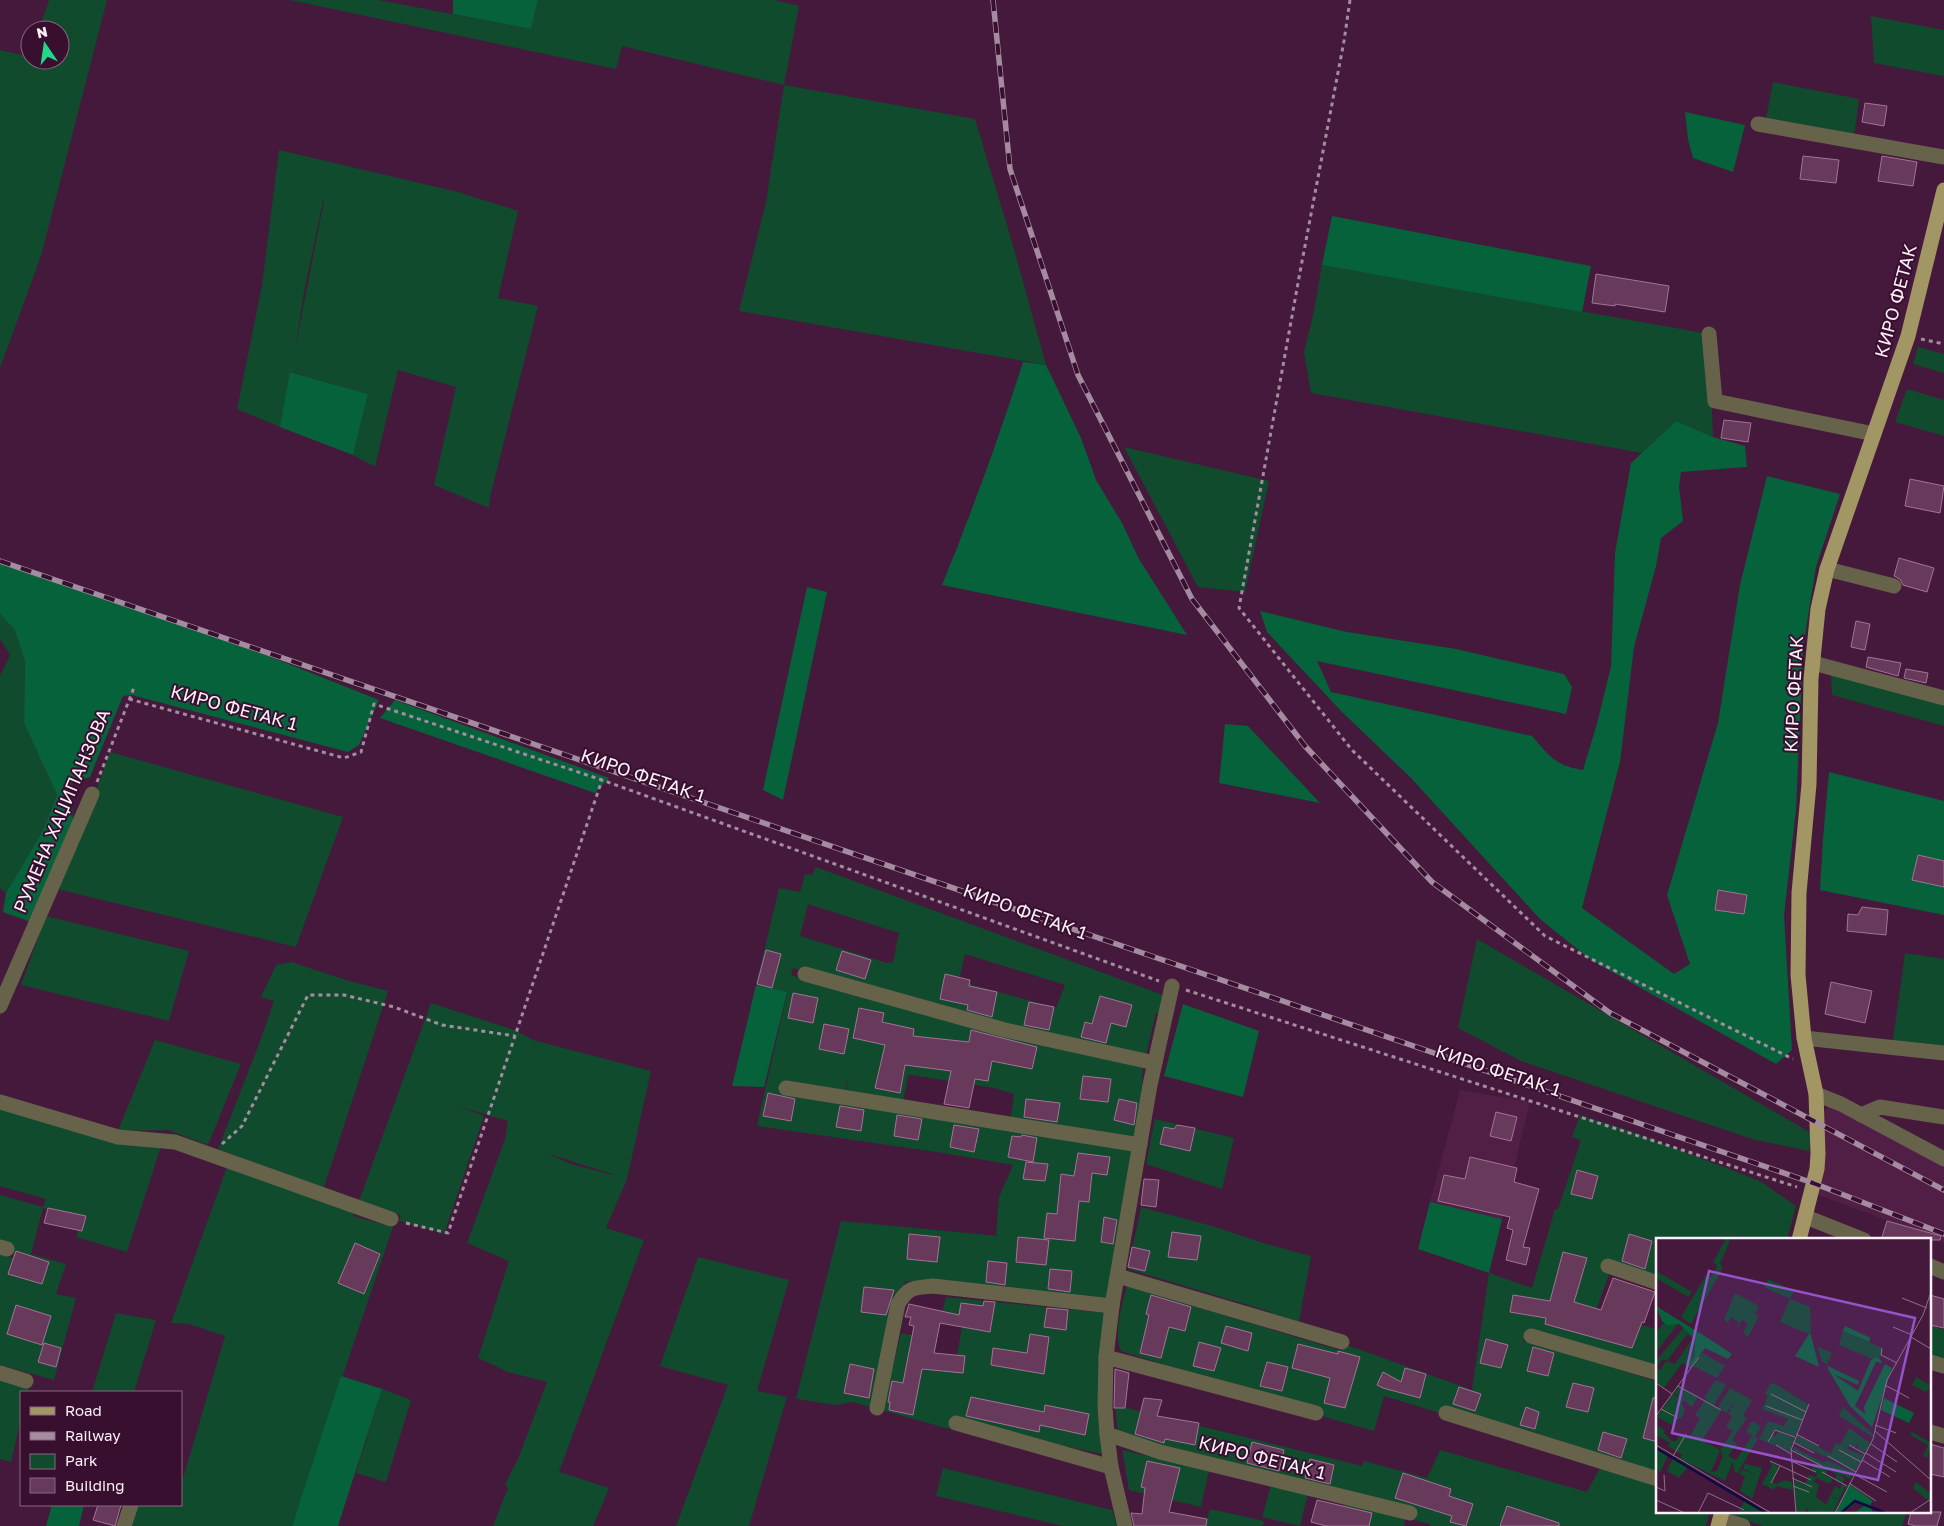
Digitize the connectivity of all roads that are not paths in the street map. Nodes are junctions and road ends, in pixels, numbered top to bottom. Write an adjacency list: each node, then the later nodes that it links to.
1 (1758, 124): 2 (street)
2 (1944, 157)
3 (1944, 190): 5 (main road, КИРО ФЕТАК)
4 (1709, 334): 5 (street)
5 (1874, 434): 6 (main road, КИРО ФЕТАК)
6 (1827, 568): 7 (street); 8 (main road, КИРО ФЕТАК)
7 (1894, 586)
8 (1813, 663): 9 (street); 14 (main road, КИРО ФЕТАК)
9 (1944, 698)
10 (92, 794): 13 (street, РУМЕНА ХАЏИПАНЗОВА)
11 (805, 974): 16 (street)
12 (1172, 986): 16 (street)
13 (0, 1006)
14 (1804, 1038): 15 (street); 18 (main road, КИРО ФЕТАК)
15 (1944, 1053)
16 (1156, 1063): 24 (street)
17 (786, 1088): 24 (street)
18 (1816, 1094): 20 (street); 23 (main road, КИРО ФЕТАК)
19 (0, 1102): 27 (street)
20 (1841, 1104): 21 (street); 23 (street)
21 (1861, 1115): 22 (street); 25 (street)
22 (1944, 1117)
23 (1816, 1122): 26 (main road, КИРО ФЕТАК)
24 (1140, 1145): 33 (street)
25 (1944, 1159)
26 (1806, 1216): 28 (main road, КИРО ФЕТАК); 29 (street)
27 (391, 1220)
28 (1800, 1238)
29 (1859, 1238)
30 (1608, 1266): 34 (street)
31 (1932, 1267): 32 (street)
32 (1944, 1272)
33 (1118, 1276): 35 (street); 37 (street)
34 (1656, 1282)
35 (1112, 1306): 38 (street); 42 (street)
36 (1531, 1336): 39 (street)
37 (1342, 1342)
38 (1106, 1357): 43 (street); 46 (street)
39 (1656, 1372)
40 (0, 1373): 41 (street)
41 (26, 1380)
42 (877, 1408)
43 (1316, 1413)
44 (1446, 1414): 48 (street)
45 (956, 1423): 47 (street)
46 (1107, 1434): 47 (street); 50 (street, КИРО ФЕТАК 1)
47 (1111, 1468): 53 (street)
48 (1656, 1478)
49 (131, 1506): 52 (street)
50 (1410, 1513)
51 (1720, 1519): 54 (street)
52 (124, 1526)
53 (1125, 1526)
54 (1742, 1526)

